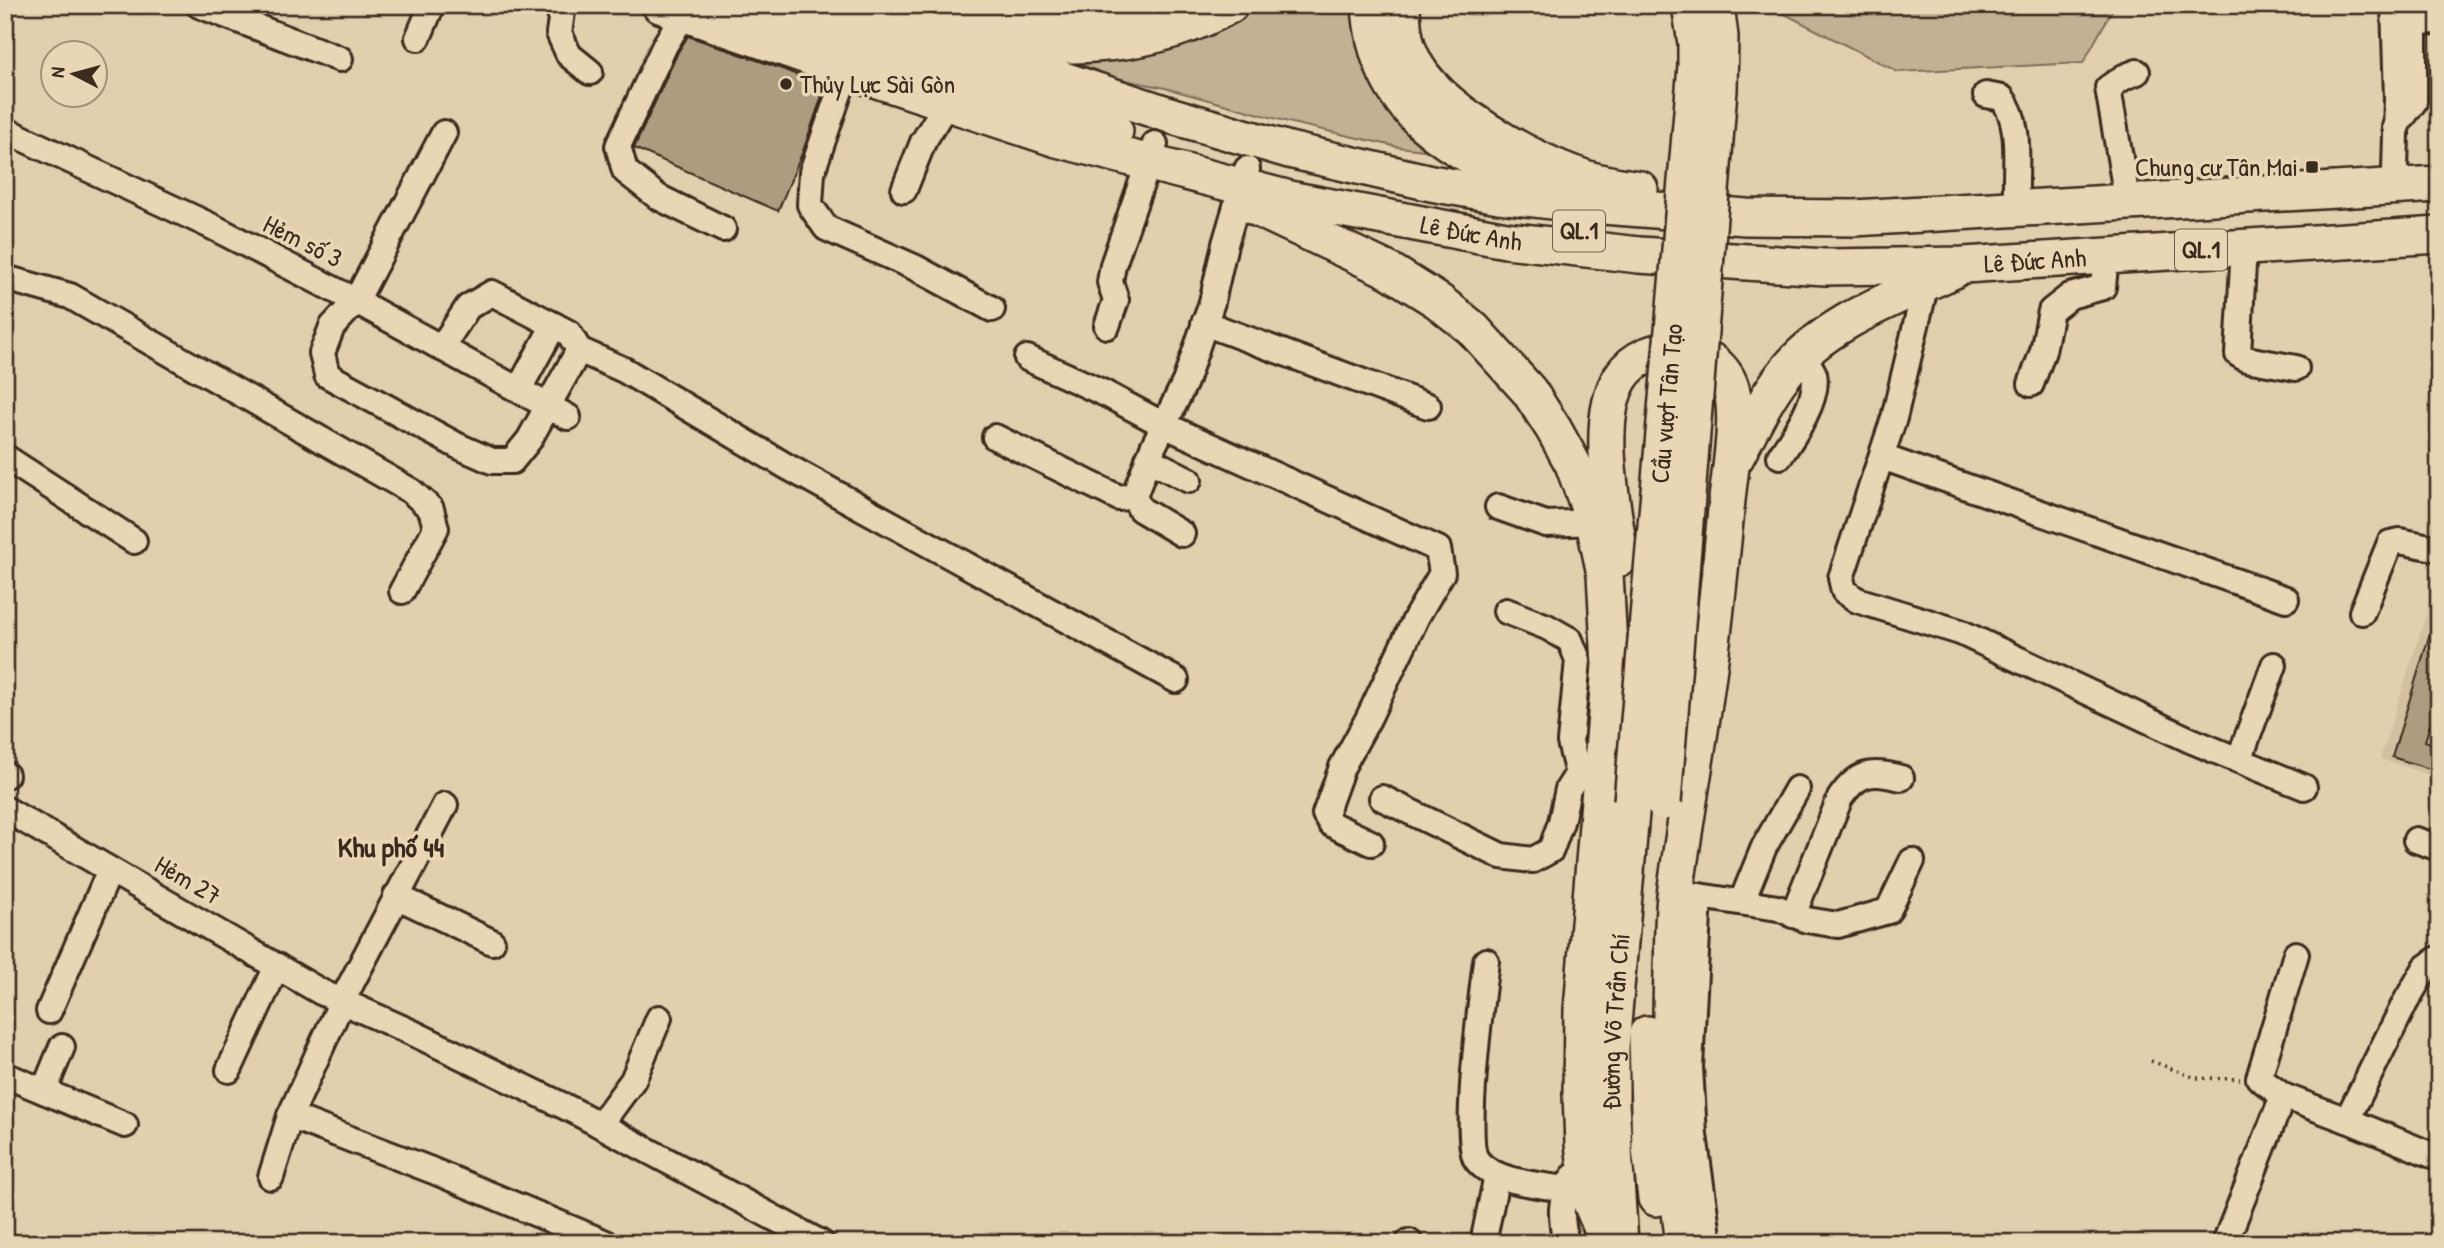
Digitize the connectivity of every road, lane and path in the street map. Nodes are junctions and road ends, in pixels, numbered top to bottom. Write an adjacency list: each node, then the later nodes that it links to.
1 (199, 5): 18 (street)
2 (432, 5): 16 (street)
3 (563, 5): 20 (street)
4 (1154, 5): 15 (highway, Lê Đức Anh / QL.1)
5 (1230, 5): 15 (highway)
6 (1402, 5): 24 (highway, Lê Đức Anh / QL.1)
7 (1690, 5): 87 (highway, Cầu vượt Tân Tạo, bridge)
8 (1716, 5): 87 (highway, bridge)
9 (2394, 5): 25 (street)
10 (743, 8): 28 (highway, Lê Đức Anh / QL.1)
11 (672, 10): 19 (highway, Lê Đức Anh / QL.1); 39 (street)
12 (841, 11): 15 (highway, Lê Đức Anh / QL.1); 17 (highway, Lê Đức Anh / QL.1)
13 (1370, 13): 24 (highway); 36 (highway)
14 (2423, 16): 25 (street)
15 (1081, 23): 17 (highway)
16 (418, 38)
17 (945, 41): 36 (highway, Lê Đức Anh / QL.1)
18 (340, 59)
19 (847, 70): 23 (highway, Lê Đức Anh / QL.1); 47 (street)
20 (590, 72)
21 (2137, 72): 33 (street)
22 (1986, 96): 35 (street)
23 (947, 103): 28 (highway, Lê Đức Anh / QL.1); 34 (street)
24 (1451, 105): 37 (highway, Lê Đức Anh / QL.1)
25 (2395, 127): 30 (street)
26 (5, 130): 46 (street, Hẻm số 3)
27 (444, 133): 46 (street)
28 (1133, 147): 32 (highway, Lê Đức Anh / QL.1); 32 (highway); 50 (street)
29 (2439, 167): 30 (highway, Lê Đức Anh / QL.1)
30 (2395, 170): 33 (highway, Lê Đức Anh / QL.1)
31 (2439, 184): 37 (highway, Lê Đức Anh / QL.1)
32 (1243, 185): 38 (highway, Lê Đức Anh / QL.1); 43 (highway, Lê Đức Anh / QL.1); 48 (street); 70 (highway)
33 (2125, 187): 35 (highway, Lê Đức Anh / QL.1)
34 (904, 190)
35 (2016, 194): 37 (highway, Lê Đức Anh / QL.1)
36 (1577, 204): 37 (highway, Lê Đức Anh / QL.1)
37 (1917, 208)
38 (2439, 213)
39 (723, 229)
40 (2439, 235): 41 (highway, Lê Đức Anh / QL.1)
41 (2244, 247): 42 (highway, Lê Đức Anh / QL.1); 55 (street)
42 (2106, 256): 43 (highway, Lê Đức Anh / QL.1); 56 (street)
43 (1964, 265): 45 (highway)
44 (5, 278): 74 (street)
45 (1926, 283): 53 (highway); 64 (street)
46 (356, 301): 51 (street, Hẻm số 3); 59 (street)
47 (992, 309)
48 (1204, 323): 58 (street); 60 (street)
49 (554, 325): 51 (street); 52 (street); 57 (street)
50 (1107, 326)
51 (441, 348): 57 (street, Hẻm số 3)
52 (579, 350): 59 (street); 80 (street)
53 (1802, 355): 62 (street); 66 (highway)
54 (1027, 358): 60 (street)
55 (2296, 368)
56 (2031, 384)
57 (519, 389): 59 (street, Hẻm số 3)
58 (1428, 407)
59 (558, 411)
60 (1164, 425): 65 (street); 90 (street)
61 (995, 437): 68 (street)
62 (1780, 456)
63 (5, 457): 72 (street)
64 (1882, 457): 75 (street); 81 (street)
65 (1149, 459): 67 (street); 68 (street)
66 (1730, 470): 78 (highway); 93 (highway)
67 (1189, 480)
68 (1134, 496): 71 (street)
69 (1498, 507): 70 (street)
70 (1588, 507): 78 (highway)
71 (1182, 534)
72 (134, 541)
73 (2439, 549): 77 (street)
74 (402, 591)
75 (2286, 599)
76 (1506, 611): 82 (street)
77 (2361, 612)
78 (1610, 665): 82 (highway)
79 (2274, 665): 81 (street)
80 (1176, 680)
81 (2239, 760): 84 (street)
82 (1589, 770): 86 (street); 119 (highway)
83 (1901, 778): 96 (street)
84 (2304, 787)
85 (1797, 789): 95 (street)
86 (1382, 797)
87 (1647, 802): 125 (highway, Đường Võ Trần Chí); 126 (highway, Đường Võ Trần Chí)
88 (445, 805): 94 (street)
89 (5, 809): 92 (street, Hẻm 27)
90 (1371, 843)
91 (1912, 861): 96 (street)
92 (110, 870): 101 (street, Hẻm 27); 103 (street)
93 (1687, 894): 95 (street); 127 (highway); 128 (street)
94 (396, 896): 97 (street); 102 (street)
95 (1742, 901): 96 (street)
96 (1793, 915)
97 (492, 942)
98 (2295, 954): 109 (street)
99 (2439, 958): 113 (street)
100 (1486, 961): 117 (street)
101 (277, 966): 102 (street, Hẻm 27); 107 (street)
102 (342, 1001): 112 (street); 115 (street, Hẻm 27)
103 (49, 1011)
104 (659, 1018): 115 (street)
105 (62, 1047): 110 (street)
106 (2151, 1061): 109 (path)
107 (229, 1070)
108 (5, 1075): 110 (street)
109 (2259, 1078): 111 (street)
110 (44, 1091): 114 (street)
111 (2283, 1096): 113 (street); 129 (street)
112 (290, 1116): 118 (street); 120 (street)
113 (2347, 1120): 116 (street)
114 (125, 1125)
115 (600, 1125): 121 (street, Hẻm 27)
116 (2439, 1158)
117 (1497, 1175): 119 (street); 122 (street)
118 (271, 1177)
119 (1576, 1177): 123 (street); 124 (highway)
120 (606, 1243)
121 (821, 1243)
122 (1483, 1243)
123 (1566, 1243)
124 (1608, 1243)
125 (1620, 1243)
126 (1663, 1243)
127 (1684, 1243)
128 (1709, 1243)
129 (2225, 1243)

